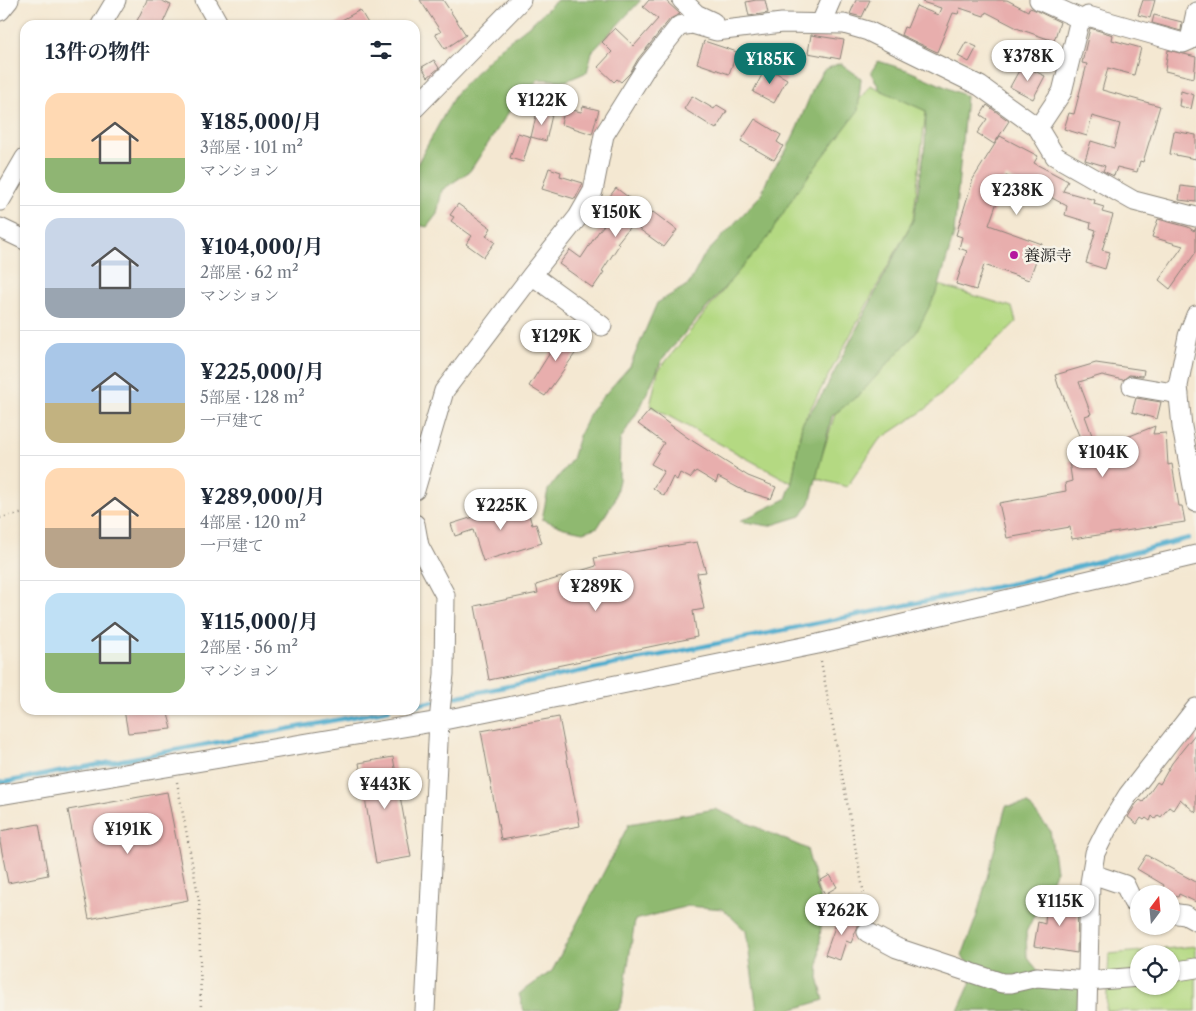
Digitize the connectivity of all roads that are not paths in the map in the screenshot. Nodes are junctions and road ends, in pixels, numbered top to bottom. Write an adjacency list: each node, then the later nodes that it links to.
1 (9, 0): 8 (street)
2 (116, 0): 10 (street)
3 (205, 0): 11 (street)
4 (521, 0): 15 (street)
5 (682, 0): 14 (street)
6 (831, 0): 13 (street)
7 (1039, 0): 12 (street)
8 (0, 11)
9 (1196, 12): 12 (street)
10 (104, 20)
11 (217, 20)
12 (1083, 20): 16 (street)
13 (821, 23): 14 (street); 16 (street)
14 (725, 30): 22 (street)
15 (420, 103)
16 (1038, 128): 19 (street)
17 (20, 167): 18 (street)
18 (0, 201)
19 (1196, 218)
20 (0, 228): 21 (street)
21 (20, 238)
22 (532, 275): 24 (street); 27 (street)
23 (1196, 315): 26 (street)
24 (602, 326)
25 (1132, 386): 26 (street)
26 (1179, 394): 28 (street)
27 (420, 473)
28 (1196, 502)
29 (420, 550): 32 (street)
30 (1196, 555): 32 (street)
31 (1196, 708): 34 (street)
32 (440, 714): 33 (street); 43 (street)
33 (0, 796)
34 (1092, 874): 35 (street); 42 (street)
35 (1130, 896)
36 (1180, 914): 37 (street)
37 (1196, 921)
38 (866, 932): 42 (street)
39 (1196, 968): 40 (street)
40 (1180, 971)
41 (1130, 978): 42 (street)
42 (1087, 981): 44 (street)
43 (425, 1011)
44 (1087, 1011)

